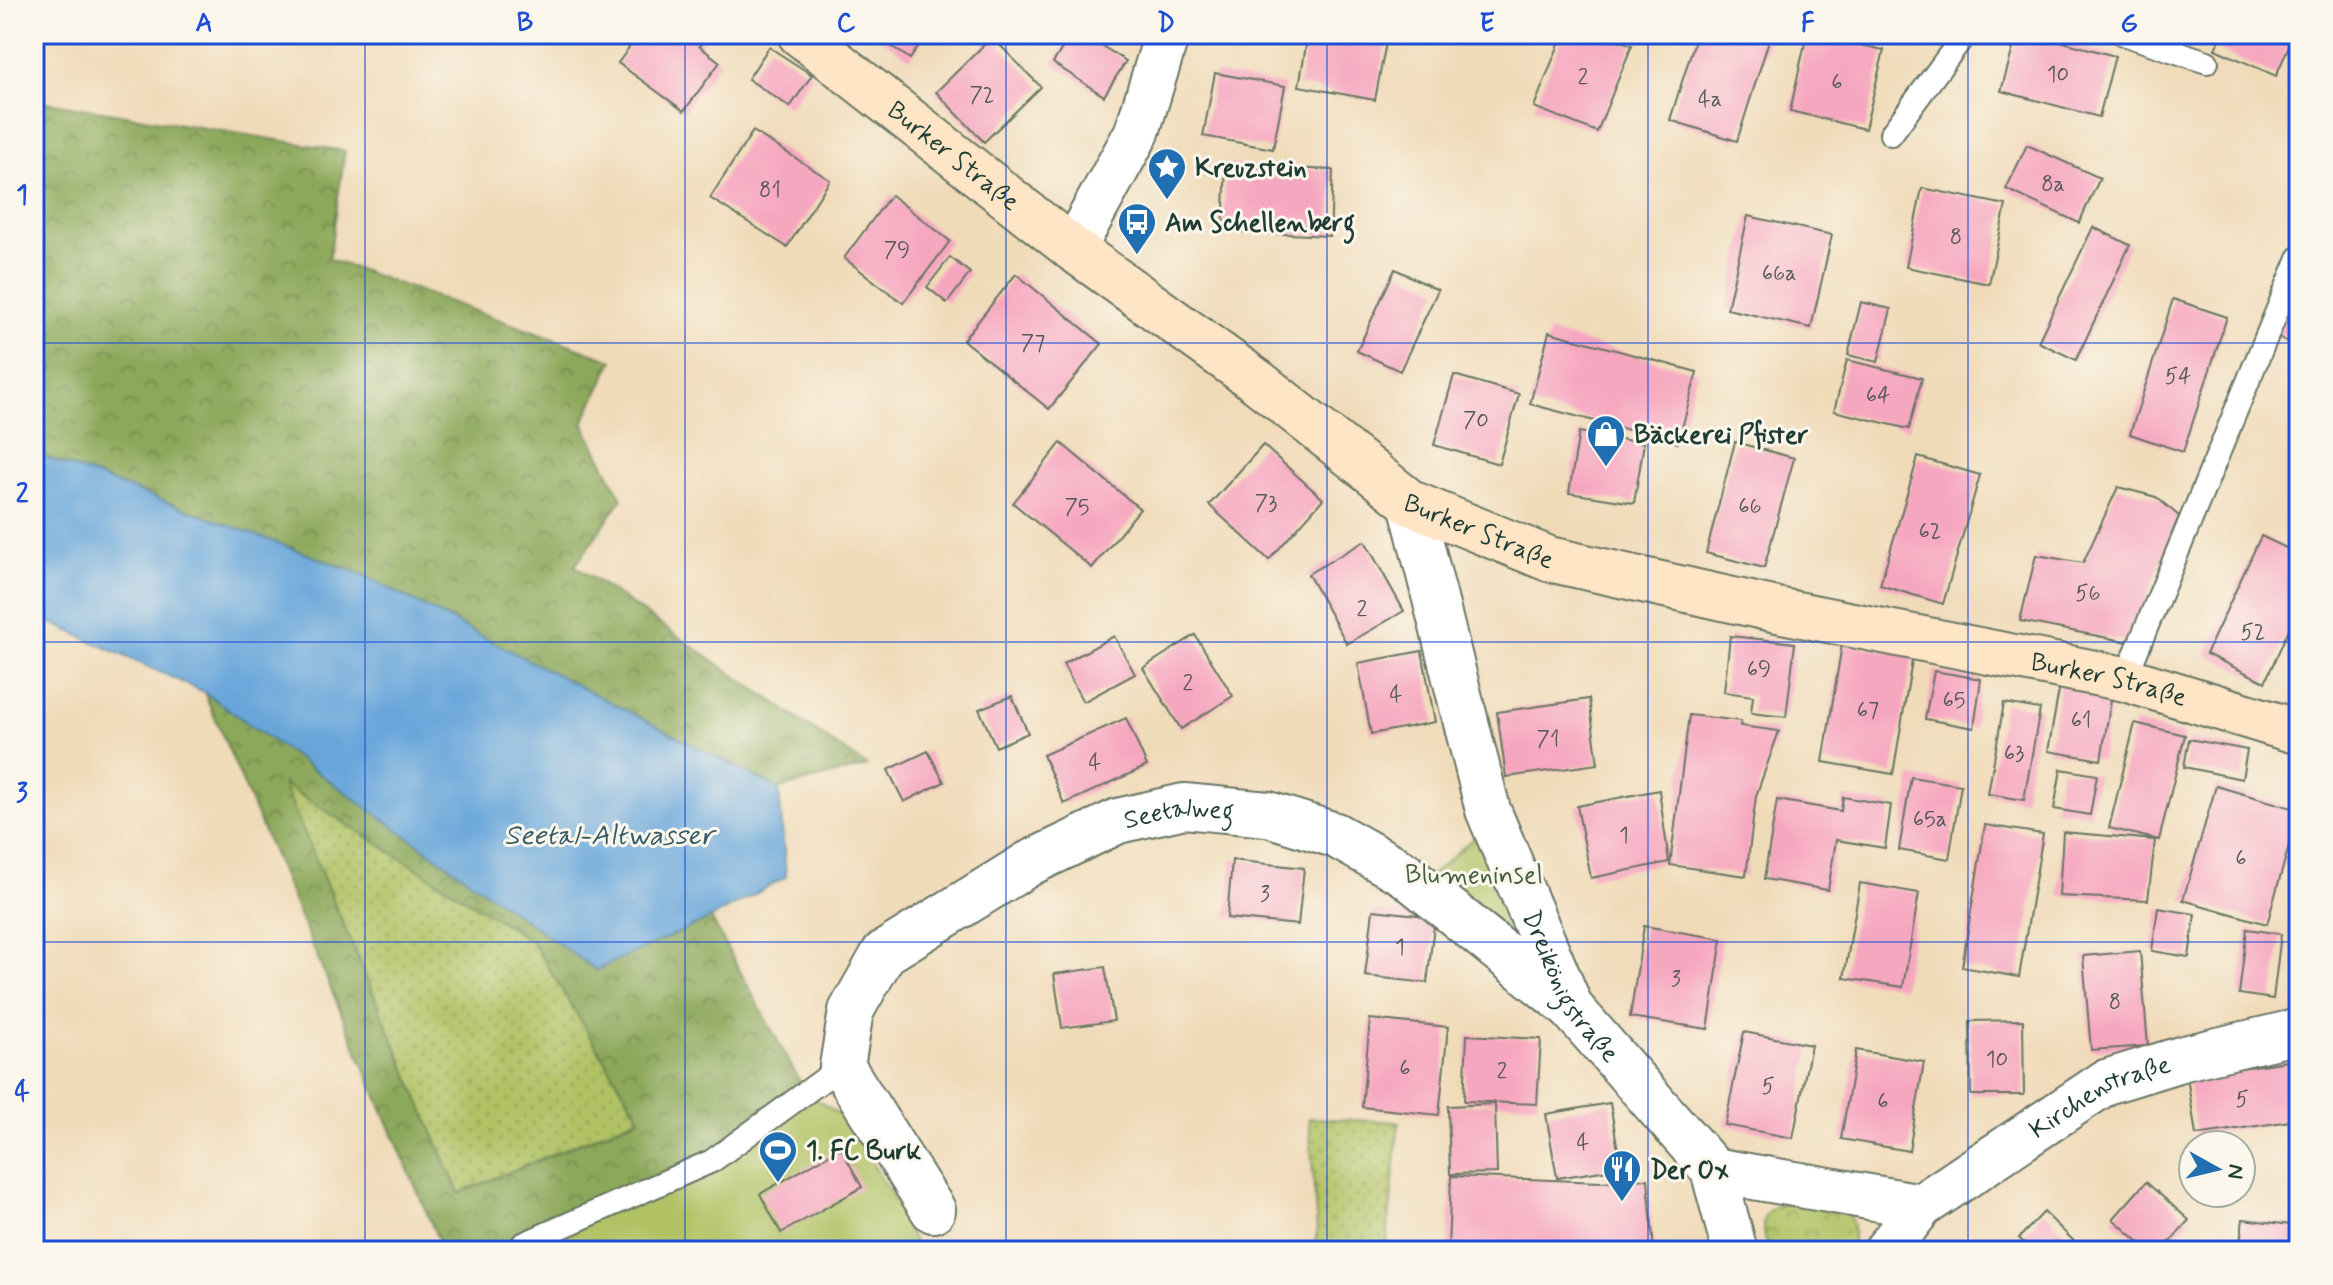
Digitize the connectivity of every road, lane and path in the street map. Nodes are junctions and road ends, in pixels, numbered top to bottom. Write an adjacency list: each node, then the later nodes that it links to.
1 (800, 34): 7 (main road, Burker Straße)
2 (1167, 34): 7 (street)
3 (1965, 34): 6 (lane)
4 (2123, 34): 5 (lane)
5 (2207, 62)
6 (1891, 134)
7 (1073, 249): 9 (main road, Burker Straße)
8 (2299, 258): 10 (lane)
9 (1411, 503): 10 (main road, Burker Straße); 12 (street, Dreikönigstraße)
10 (2125, 679): 11 (main road, Burker Straße)
11 (2299, 732)
12 (1571, 1008): 14 (street, Seetalweg); 15 (street, Dreikönigstraße)
13 (2299, 1031): 16 (street, Kirchenstraße)
14 (842, 1066): 17 (street); 18 (lane)
15 (1713, 1170): 16 (street); 19 (street, Dreikönigstraße)
16 (1921, 1206): 20 (street, Kirchenstraße)
17 (933, 1210)
18 (521, 1251)
19 (1735, 1251)
20 (1886, 1251)

